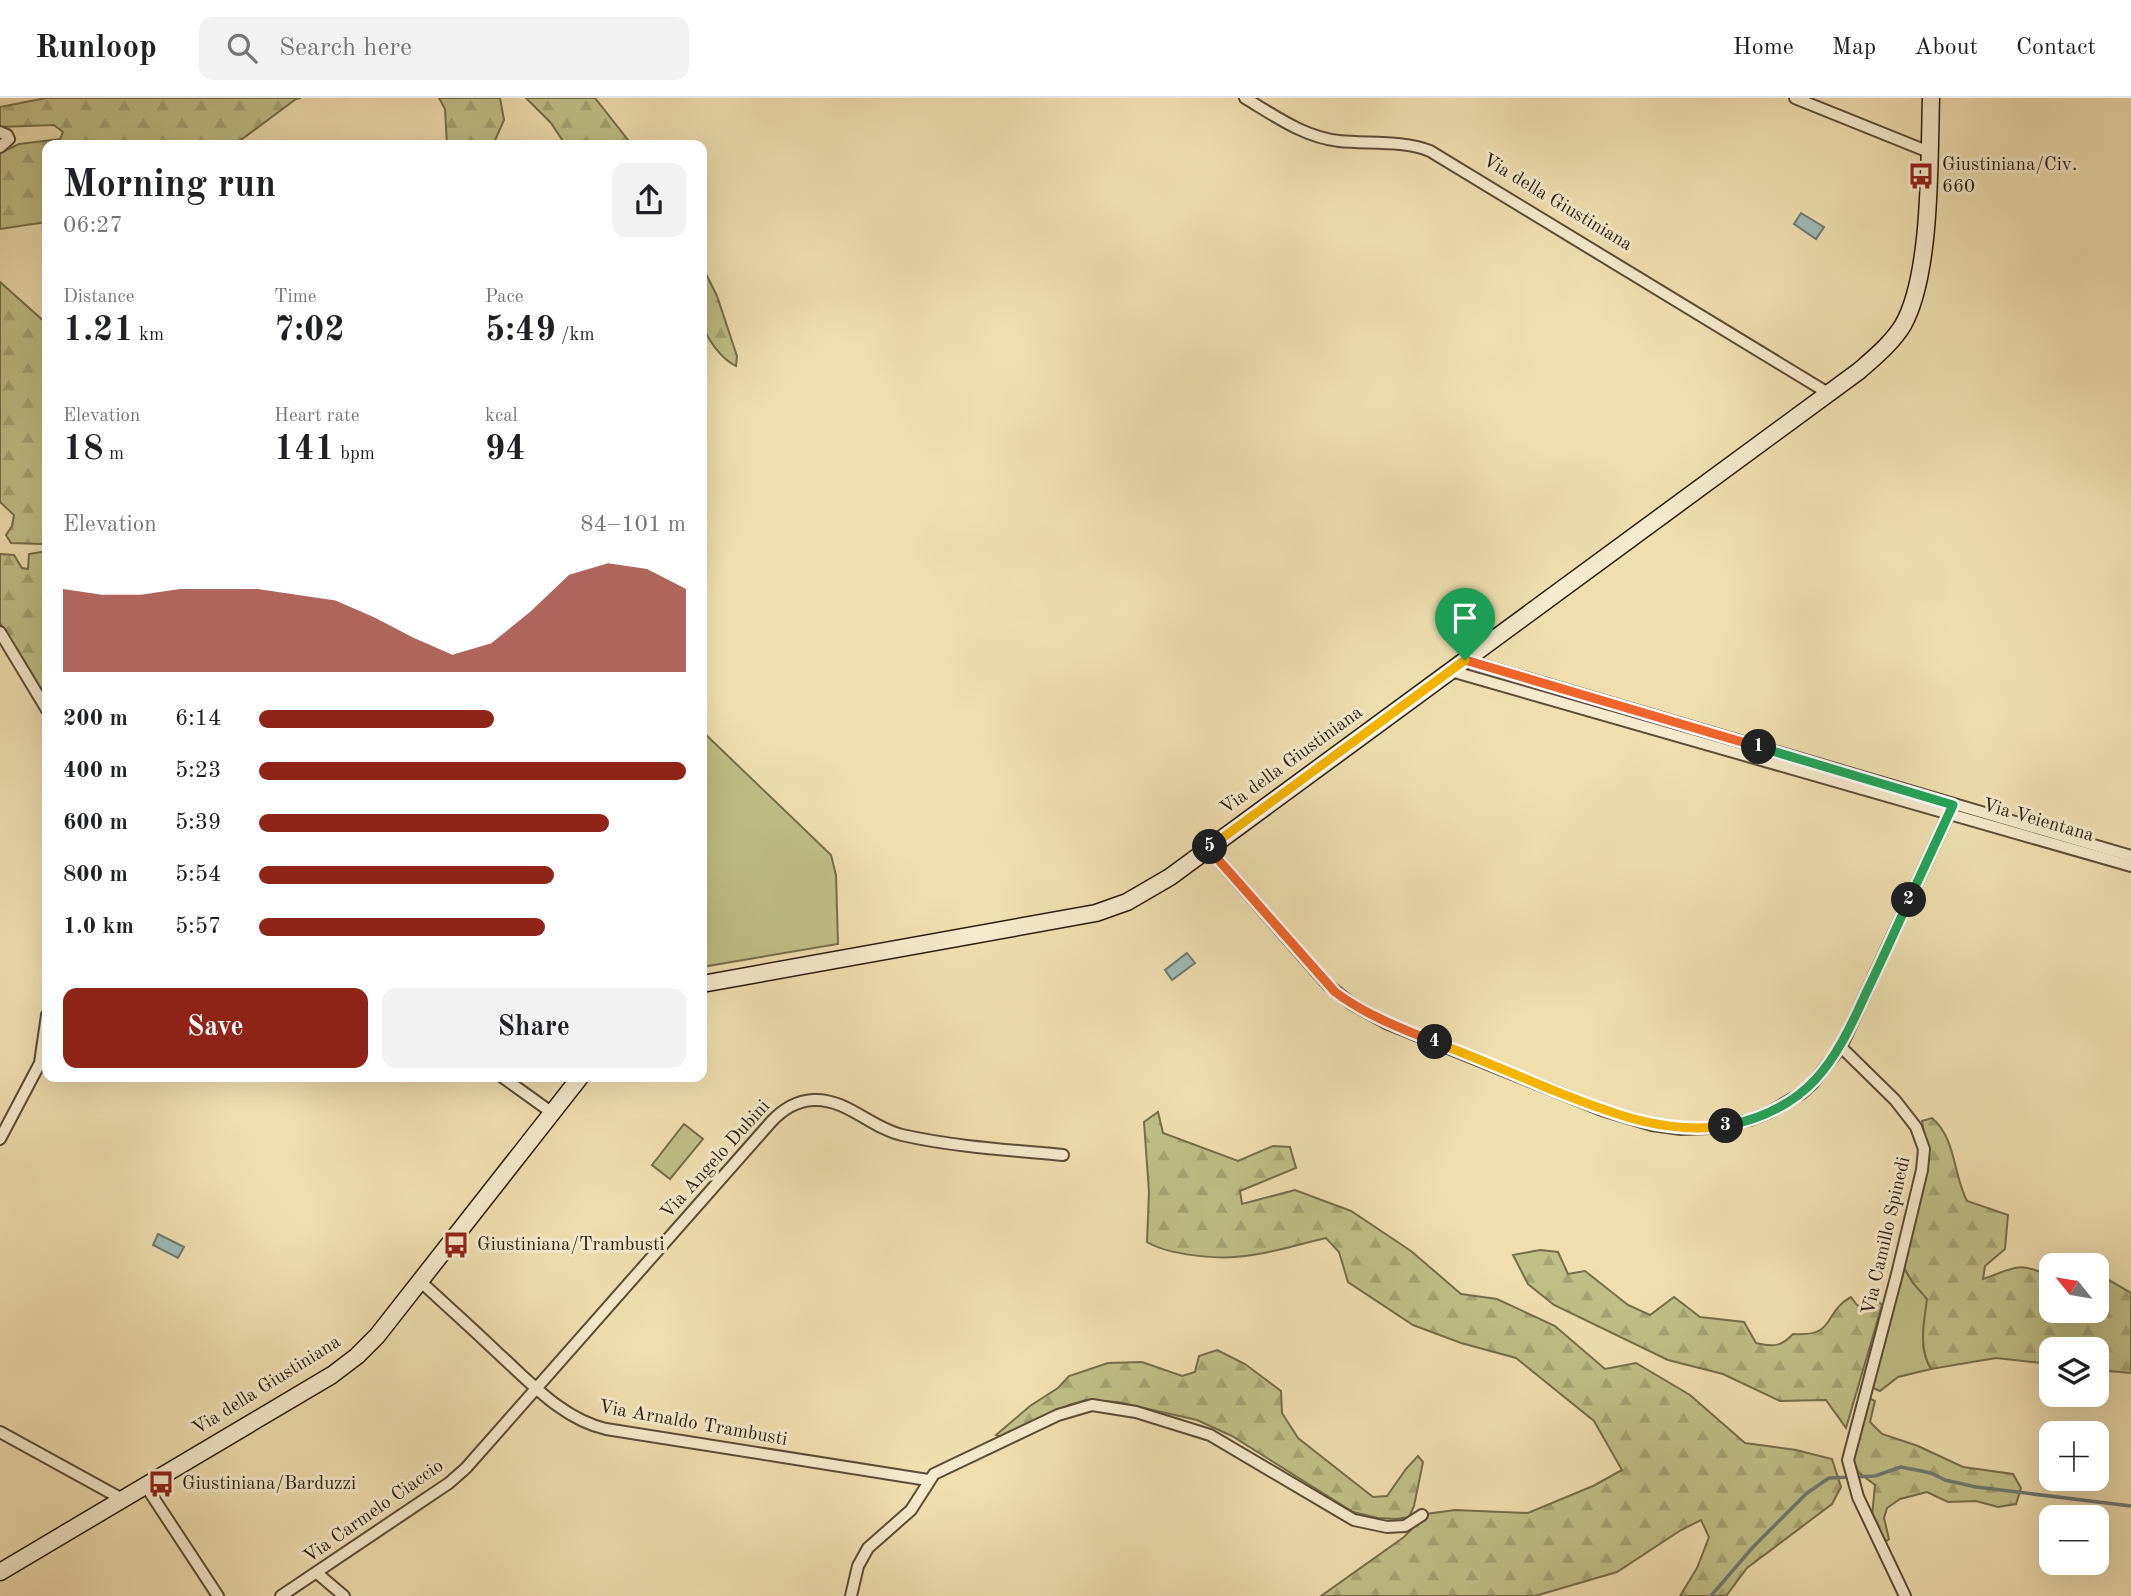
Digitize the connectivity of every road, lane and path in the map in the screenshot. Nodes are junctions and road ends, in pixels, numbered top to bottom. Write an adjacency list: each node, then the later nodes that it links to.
1 (1245, 98): 7 (street, Via della Giustiniana)
2 (1795, 98): 6 (street)
3 (1931, 98): 6 (street, Via della Giustiniana)
4 (0, 132): 5 (street)
5 (0, 147)
6 (1929, 152): 7 (street, Via della Giustiniana)
7 (1828, 393): 9 (street, Via della Giustiniana)
8 (0, 632): 11 (street)
9 (1465, 660): 10 (street, Via della Giustiniana); 12 (street, Via Veientana)
10 (1451, 671): 12 (street, Via Veientana); 13 (street, Via della Giustiniana)
11 (42, 702)
12 (1951, 809): 14 (street, Via Veientana); 15 (street, Via Veientana); 17 (street)
13 (1208, 848): 16 (street, Via della Giustiniana); 17 (street)
14 (2131, 856)
15 (2131, 866)
16 (707, 983)
17 (1841, 1047): 37 (street, Via Camillo Spinedi)
18 (42, 1049): 22 (street)
19 (508, 1082): 21 (street)
20 (576, 1082): 21 (street, Via della Giustiniana)
21 (551, 1112): 24 (street, Via della Giustiniana)
22 (0, 1139)
23 (1063, 1155): 25 (street, Via Angelo Dubini)
24 (421, 1281): 25 (street, Via Arnaldo Trambusti); 28 (street, Via della Giustiniana)
25 (537, 1389): 27 (street, Via Arnaldo Trambusti); 32 (street, Via Carmelo Ciaccio)
26 (0, 1432): 29 (street)
27 (928, 1480): 30 (street); 36 (street)
28 (145, 1485): 29 (street, Via della Giustiniana); 33 (street)
29 (122, 1499): 31 (street, Via della Giustiniana)
30 (1422, 1516)
31 (0, 1572)
32 (317, 1573): 34 (street, Via Carmelo Ciaccio); 35 (street)
33 (218, 1596)
34 (281, 1596)
35 (344, 1596)
36 (851, 1596)
37 (1905, 1596)

